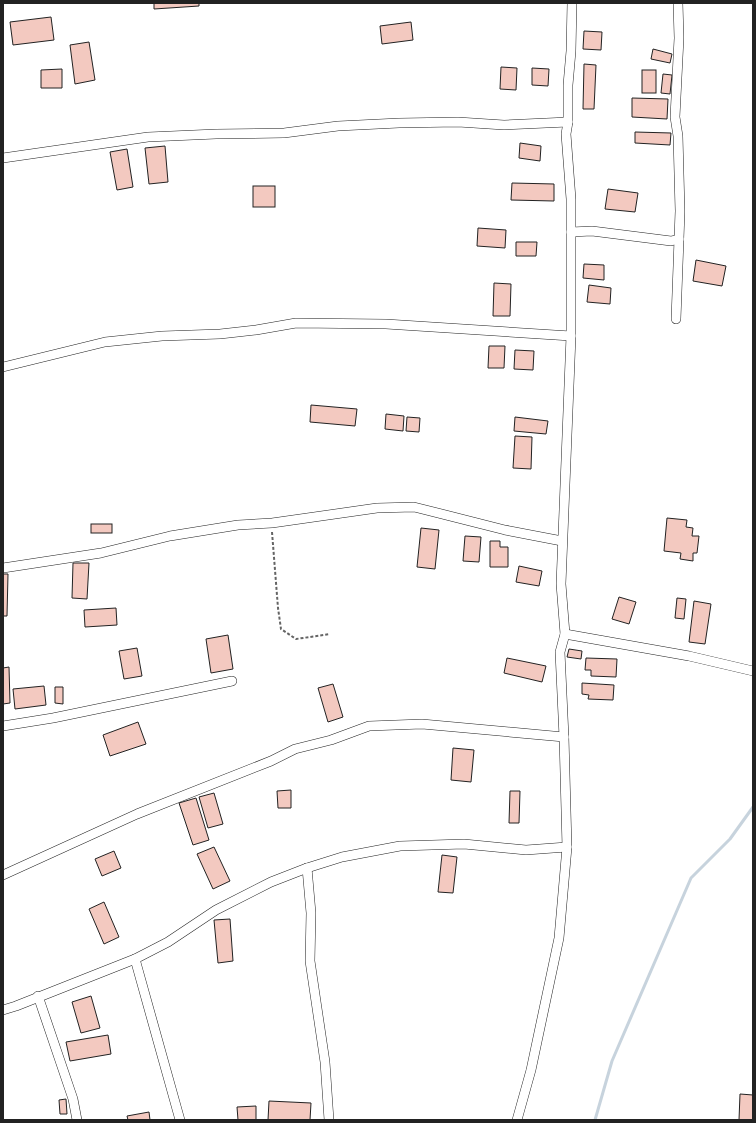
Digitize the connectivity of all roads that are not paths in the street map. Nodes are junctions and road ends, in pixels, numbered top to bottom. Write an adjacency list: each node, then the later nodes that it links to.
1 (572, 3): 3 (street)
2 (678, 3): 6 (street)
3 (568, 122): 4 (street); 5 (street)
4 (3, 158)
5 (571, 232): 6 (street); 8 (street)
6 (679, 239): 7 (street)
7 (676, 319)
8 (570, 336): 9 (street); 10 (street)
9 (3, 367)
10 (562, 540): 11 (street); 12 (street)
11 (3, 568)
12 (565, 634): 13 (street); 16 (street)
13 (753, 671)
14 (232, 681): 15 (street)
15 (3, 726)
16 (564, 738): 17 (street); 19 (street)
17 (566, 847): 18 (street); 26 (street)
18 (307, 868): 20 (street); 25 (street)
19 (3, 875)
20 (135, 959): 21 (street); 24 (street)
21 (38, 996): 22 (street); 23 (street)
22 (3, 1010)
23 (77, 1120)
24 (180, 1120)
25 (329, 1120)
26 (517, 1120)

